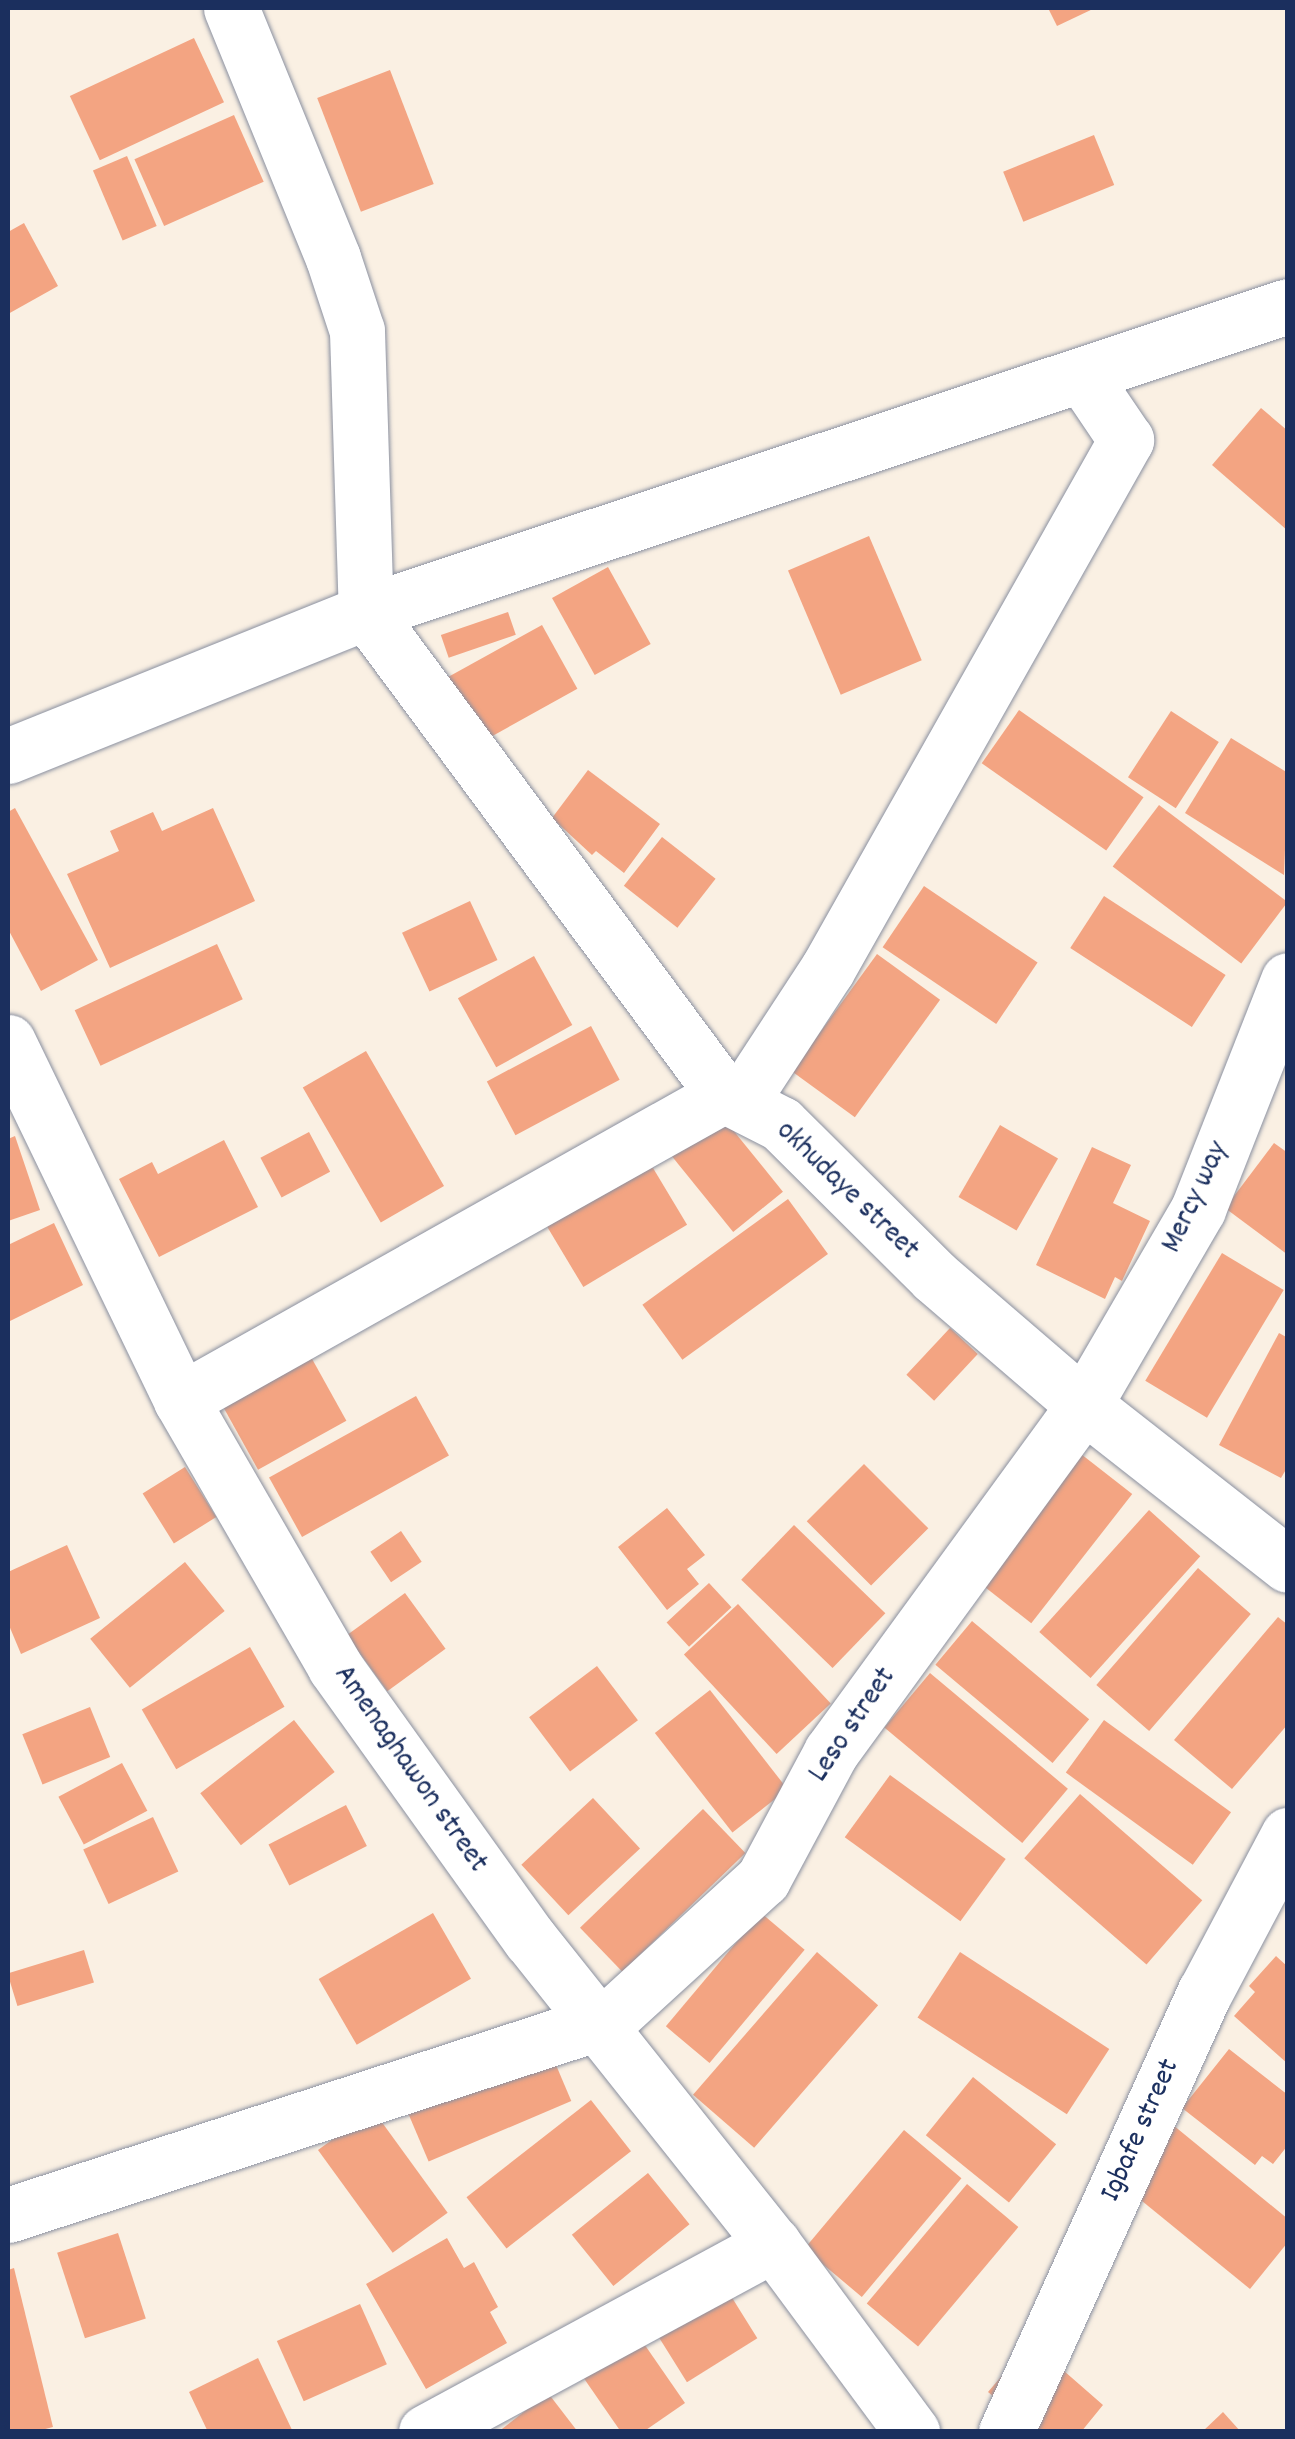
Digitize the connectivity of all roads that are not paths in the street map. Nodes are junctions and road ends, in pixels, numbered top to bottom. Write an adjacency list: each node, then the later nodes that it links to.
1 (231, 8): 4 (street)
2 (1288, 306): 3 (street)
3 (1082, 375): 4 (street); 8 (street)
4 (366, 612): 5 (street); 8 (street, okhudaye street)
5 (8, 756)
6 (1288, 980): 10 (street, Mercy way)
7 (8, 1042): 9 (street, Amenaghawon street)
8 (724, 1095): 9 (street); 10 (street, okhudaye street)
9 (181, 1400): 13 (street, Amenaghawon street)
10 (1084, 1405): 11 (street, okhudaye street); 13 (street, Leso street)
11 (1288, 1565)
12 (1288, 1835): 18 (street, Igbafe street)
13 (600, 2025): 14 (street); 15 (street, Amenaghawon street)
14 (8, 2215)
15 (773, 2244): 16 (street); 17 (street, Amenaghawon street)
16 (426, 2432)
17 (912, 2432)
18 (1006, 2432)

